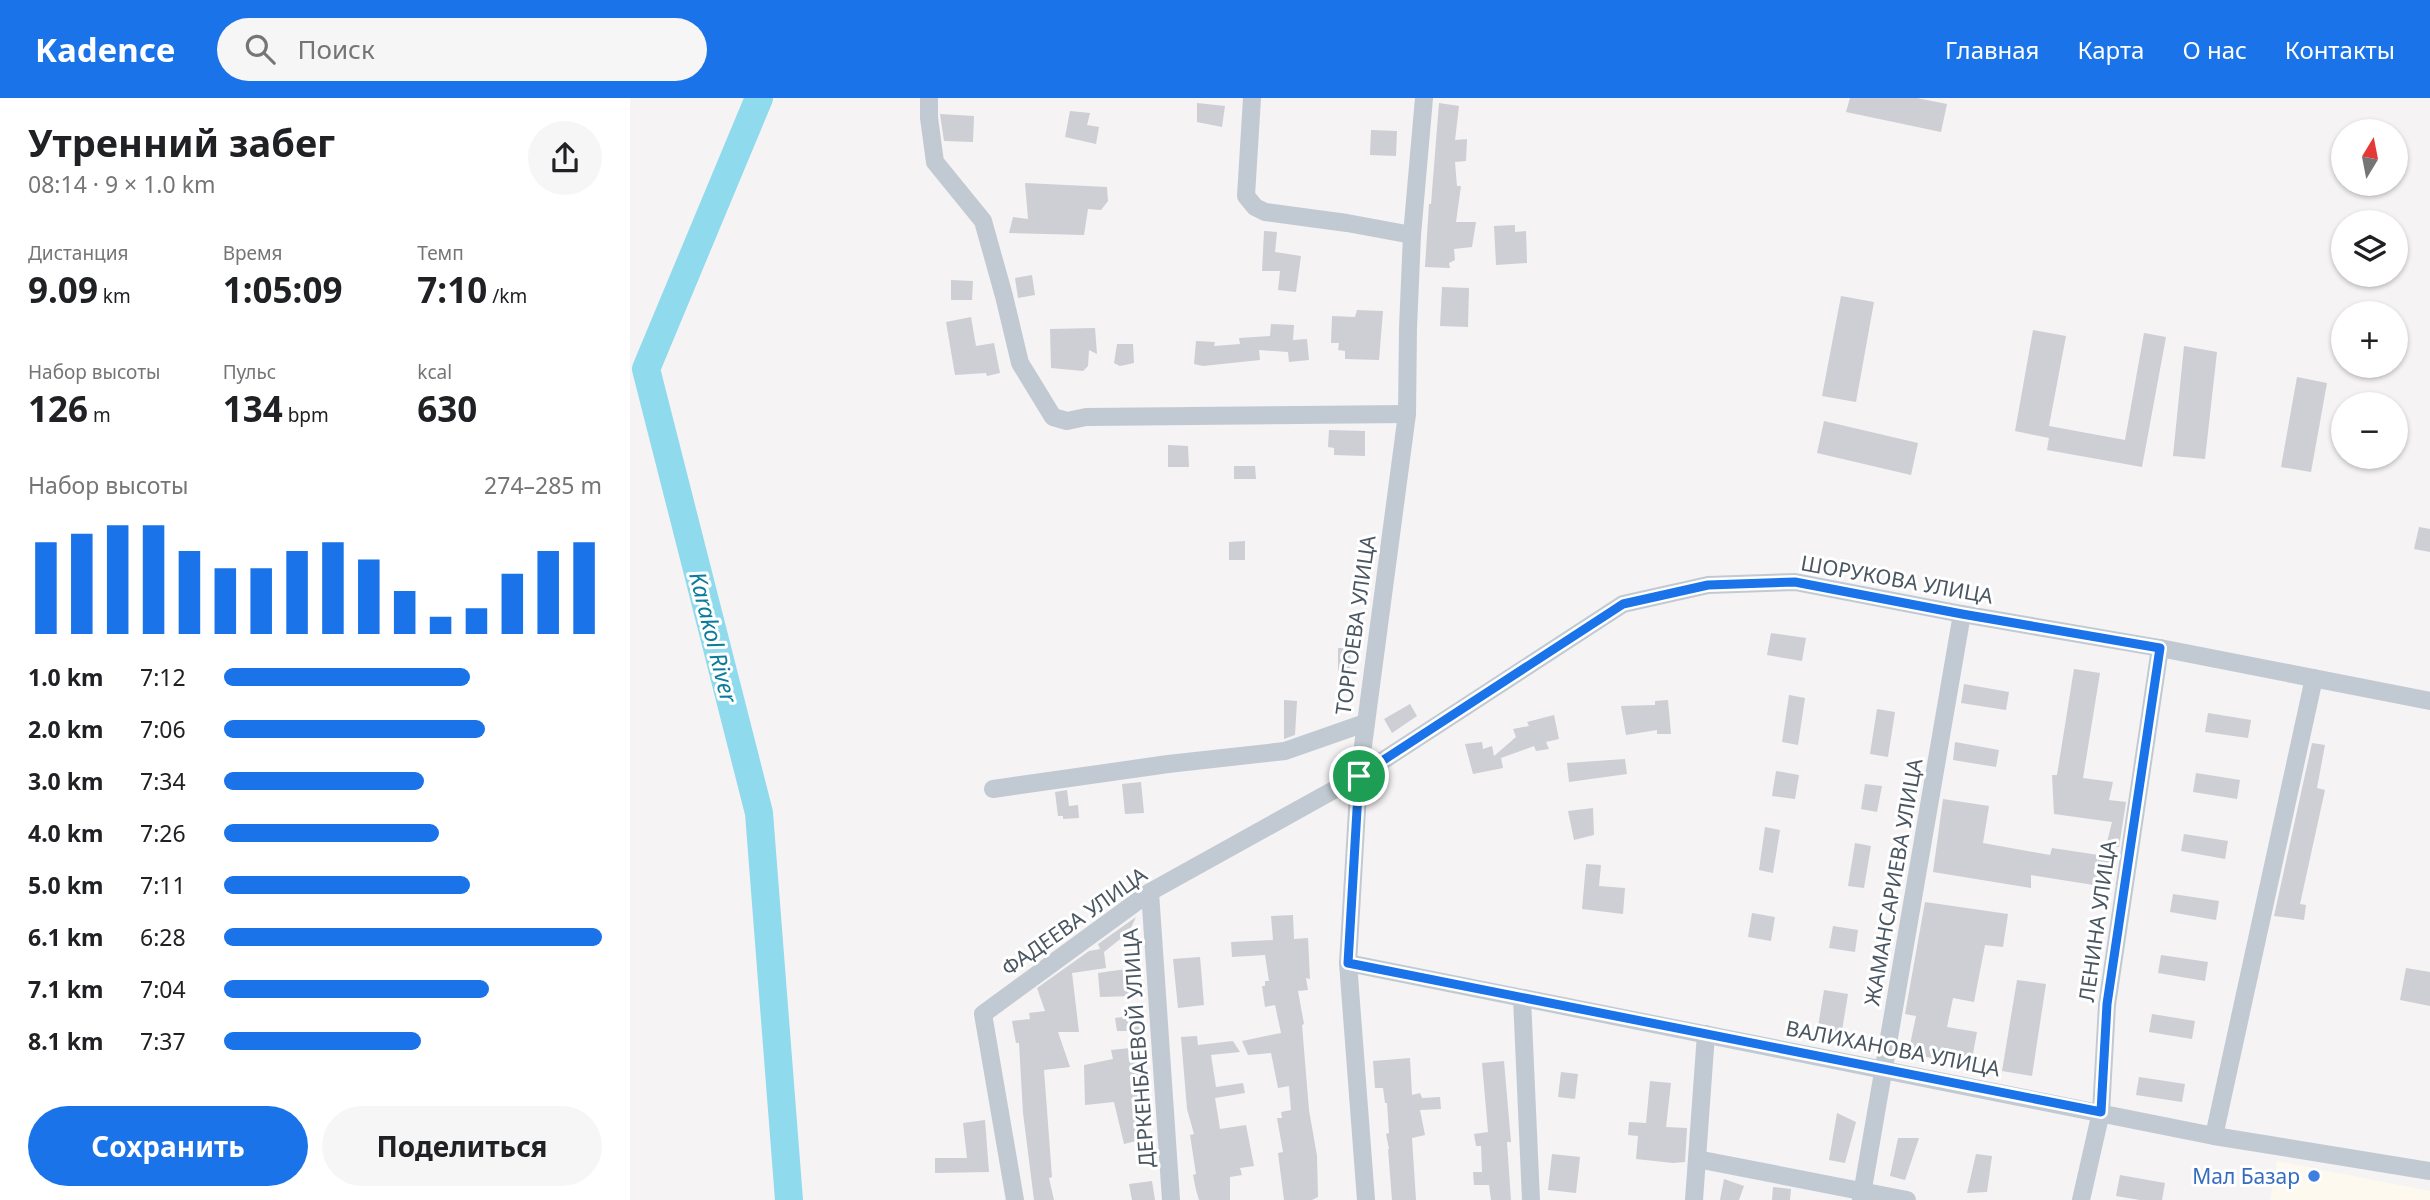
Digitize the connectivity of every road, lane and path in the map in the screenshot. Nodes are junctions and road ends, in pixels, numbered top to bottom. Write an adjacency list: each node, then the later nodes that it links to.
1 (929, 98): 5 (street)
2 (1252, 98): 4 (street)
3 (1424, 98): 4 (street, ТОРГОЕВА УЛИЦА)
4 (1412, 234): 5 (street, ТОРГОЕВА УЛИЦА)
5 (1407, 414): 10 (street, ТОРГОЕВА УЛИЦА)
6 (1962, 614): 7 (street, ШОРУКОВА УЛИЦА); 11 (street, ШОРУКОВА УЛИЦА); 17 (street, ЖАМАНСАРИЕВА УЛИЦА)
7 (2160, 648): 8 (street, ШОРУКОВА УЛИЦА); 18 (street, ЛЕНИНА УЛИЦА)
8 (2314, 678): 9 (street, ШОРУКОВА УЛИЦА); 19 (street)
9 (2430, 701)
10 (1365, 723): 11 (street, ТОРГОЕВА УЛИЦА); 12 (street)
11 (1359, 776): 13 (street, ФАДЕЕВА УЛИЦА); 14 (street, ТОРГОЕВА УЛИЦА)
12 (993, 789)
13 (1150, 892): 23 (street, ФАДЕЕВА УЛИЦА); 24 (street, ДЕРКЕНБАЕВОЙ УЛИЦА)
14 (1348, 963): 15 (street, ВАЛИХАНОВА УЛИЦА); 25 (street, ТОРГОЕВА УЛИЦА)
15 (1522, 998): 16 (street, ВАЛИХАНОВА УЛИЦА); 26 (street)
16 (1706, 1034): 17 (street, ВАЛИХАНОВА УЛИЦА); 20 (street)
17 (1884, 1070): 18 (street, ВАЛИХАНОВА УЛИЦА); 22 (street, ЖАМАНСАРИЕВА УЛИЦА)
18 (2101, 1112): 19 (street, ВАЛИХАНОВА УЛИЦА); 29 (street, ЛЕНИНА УЛИЦА)
19 (2214, 1136): 21 (street, ВАЛИХАНОВА УЛИЦА)
20 (1697, 1158): 22 (street); 27 (street)
21 (2430, 1171)
22 (1861, 1196): 28 (street)
23 (1015, 1200)
24 (1171, 1200)
25 (1366, 1200)
26 (1531, 1200)
27 (1694, 1200)
28 (1907, 1200)
29 (2081, 1200)

